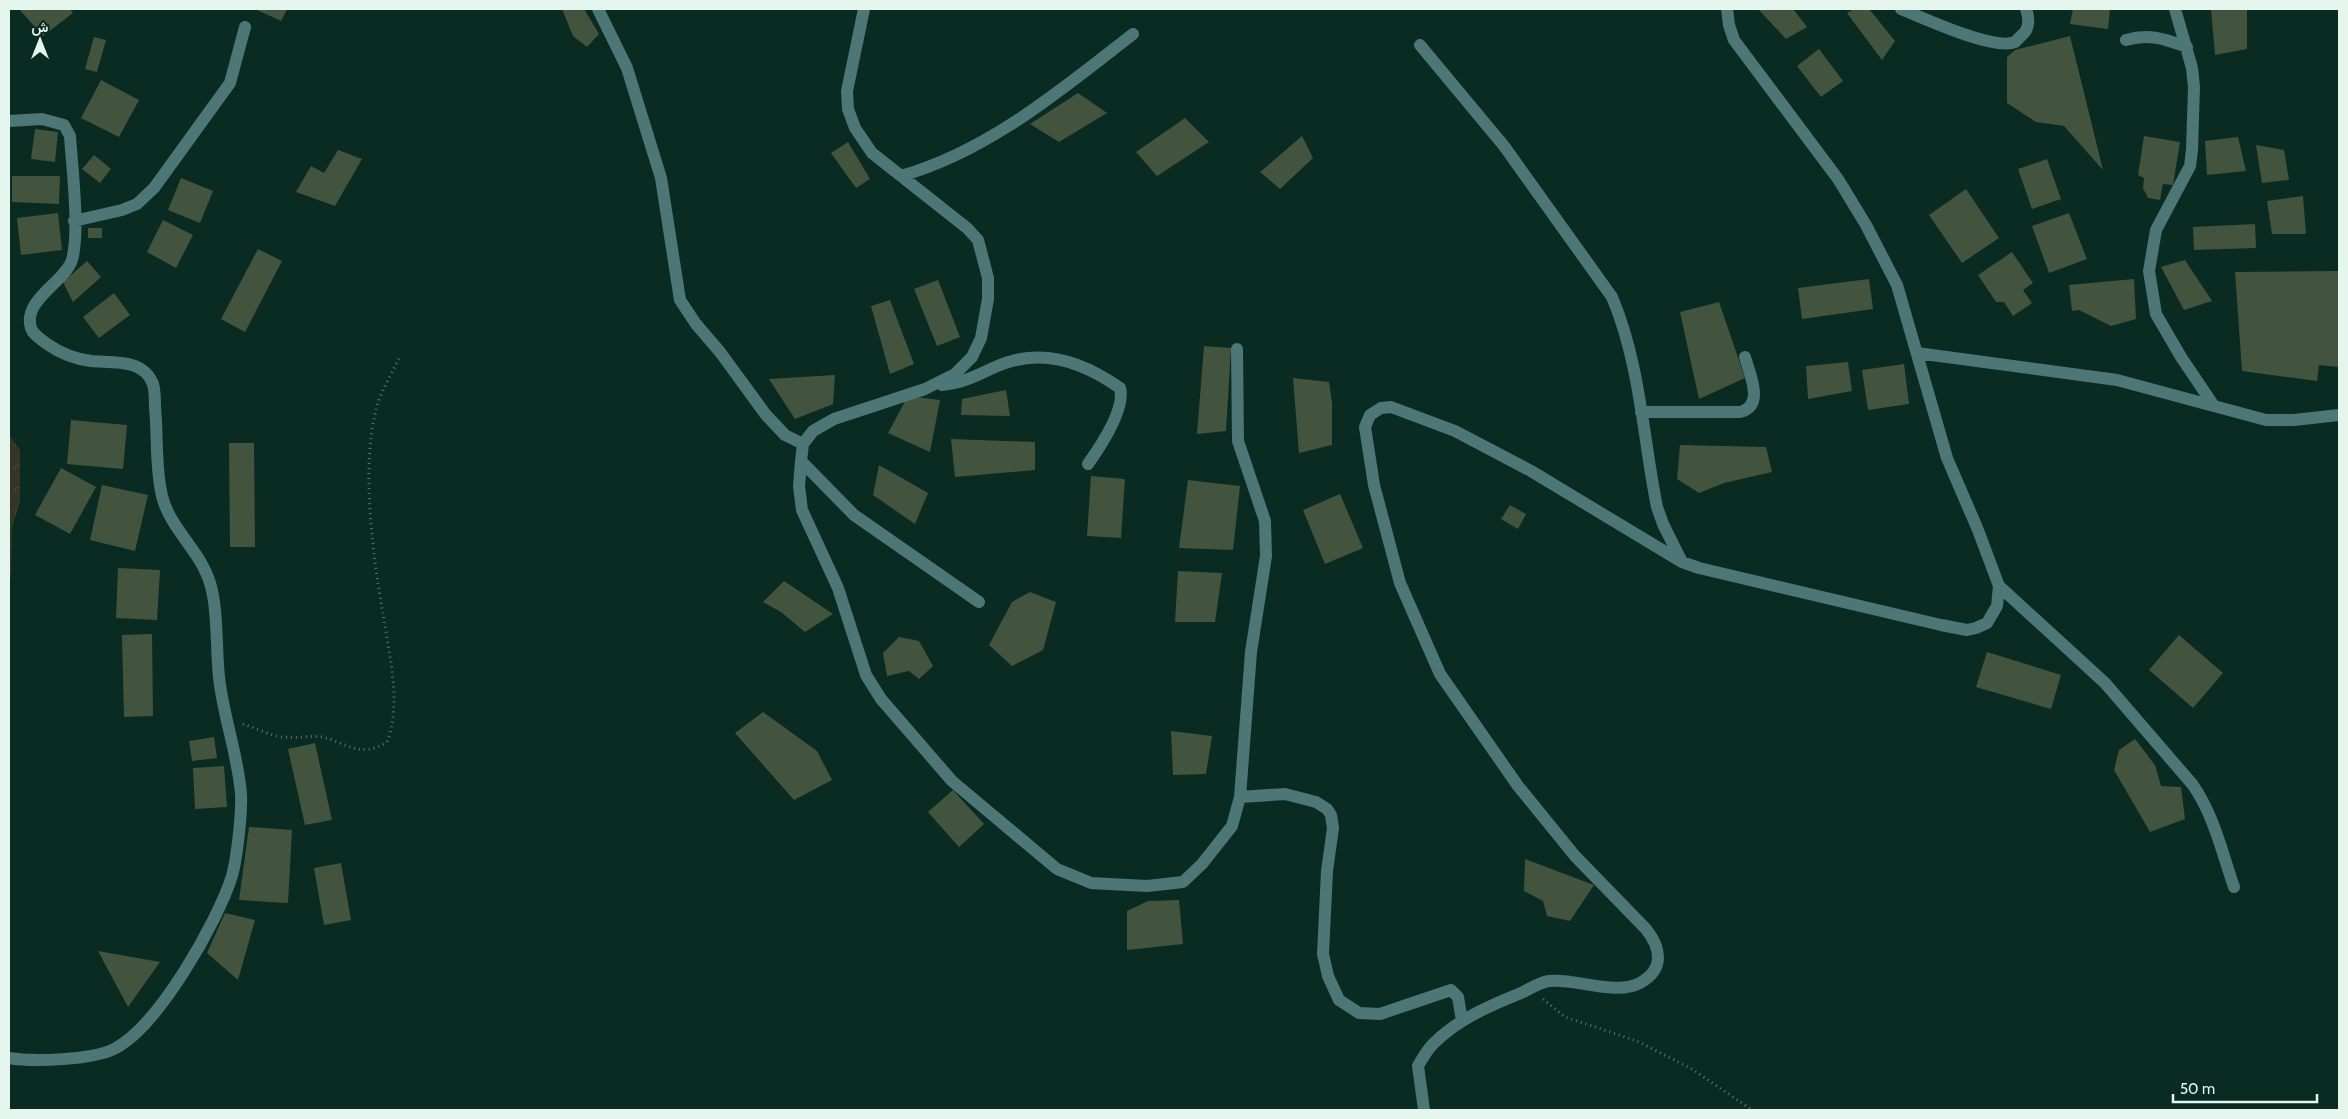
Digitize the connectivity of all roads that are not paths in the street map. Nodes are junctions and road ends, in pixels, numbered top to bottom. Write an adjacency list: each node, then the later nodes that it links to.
1 (598, 9): 22 (street)
2 (864, 9): 13 (street)
3 (1728, 9): 16 (street)
4 (1901, 9): 5 (street)
5 (2026, 9)
6 (2175, 9): 11 (street)
7 (245, 27): 14 (street)
8 (1133, 34): 13 (street)
9 (2126, 40): 11 (street)
10 (1420, 45): 20 (street)
11 (2187, 47): 19 (street)
12 (9, 121): 14 (street)
13 (901, 176): 18 (street)
14 (74, 221): 31 (street)
15 (1237, 349): 28 (street)
16 (1917, 353): 19 (street); 26 (street)
17 (1745, 357): 20 (street)
18 (925, 389): 22 (street); 24 (street)
19 (2214, 406): 21 (street)
20 (1641, 412): 25 (street)
21 (2339, 415)
22 (803, 444): 23 (street)
23 (800, 461): 27 (street); 28 (street)
24 (1088, 464)
25 (1682, 562): 26 (street); 30 (street)
26 (1999, 586): 29 (street)
27 (979, 602)
28 (1240, 797): 30 (street)
29 (2234, 887)
30 (1462, 1021): 32 (street)
31 (9, 1058)
32 (1424, 1110)

